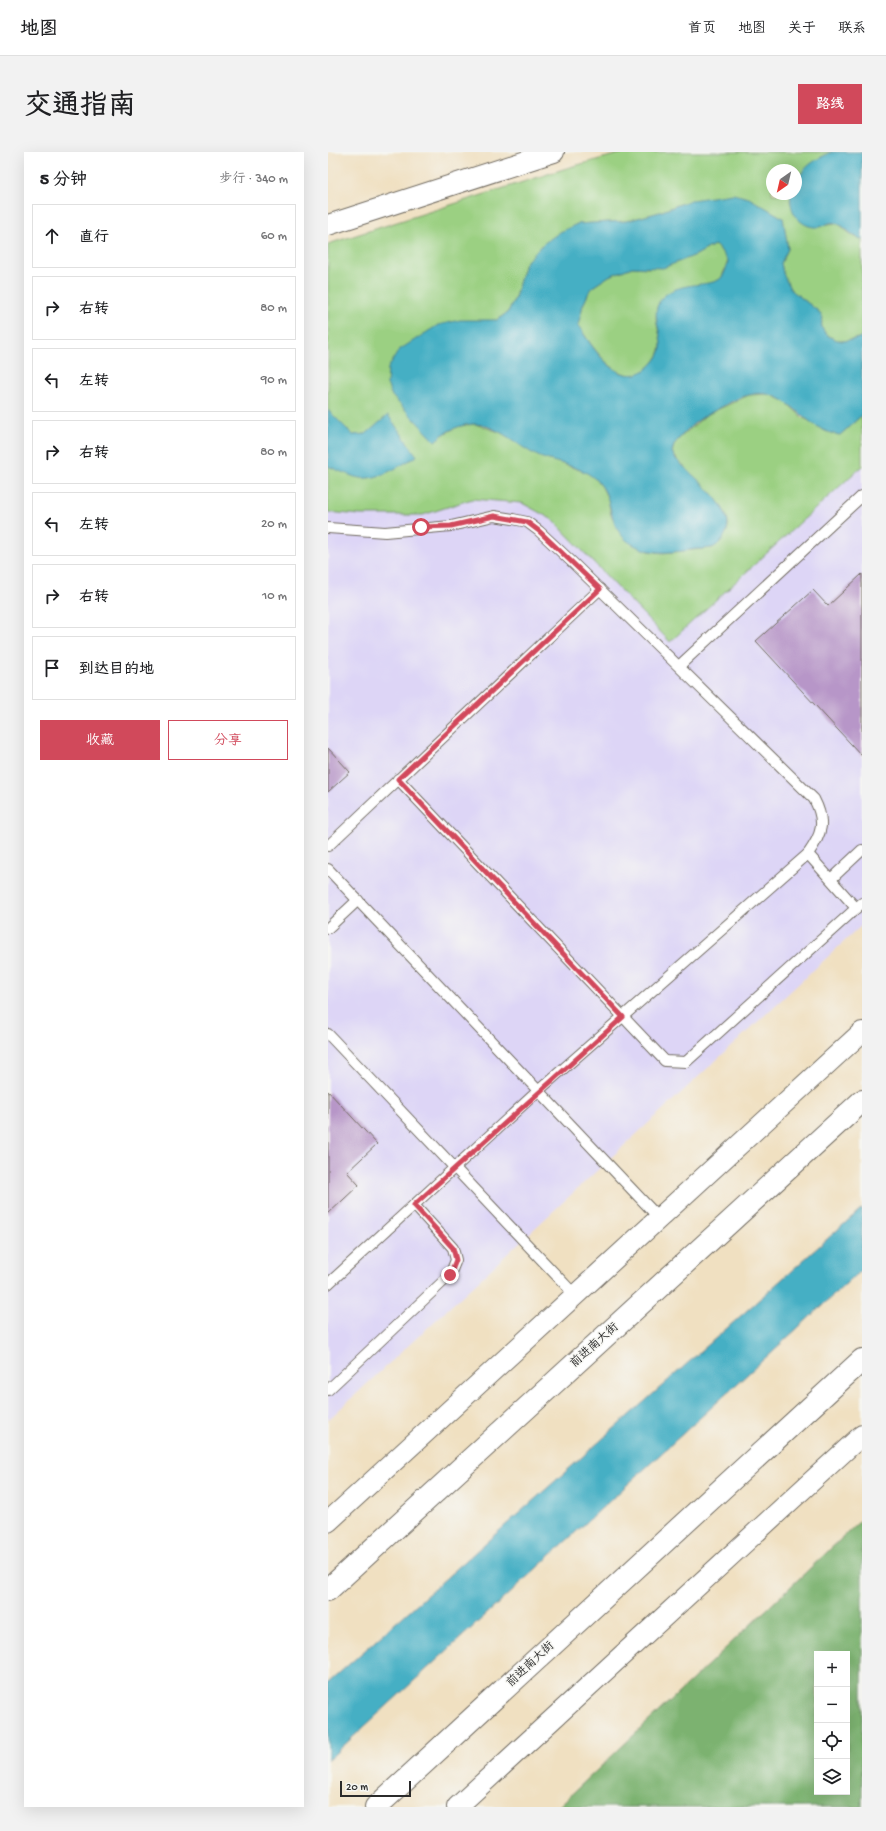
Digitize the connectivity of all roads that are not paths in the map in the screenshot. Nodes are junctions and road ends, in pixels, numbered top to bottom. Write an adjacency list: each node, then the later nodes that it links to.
1 (554, 152): 2 (street)
2 (328, 225)
3 (862, 496): 6 (lane)
4 (328, 528): 5 (lane)
5 (600, 589): 6 (lane); 7 (lane)
6 (678, 666): 10 (lane)
7 (398, 779): 8 (lane); 16 (lane)
8 (328, 846)
9 (862, 850): 12 (lane)
10 (808, 854): 12 (lane); 16 (lane)
11 (328, 869): 13 (lane)
12 (831, 879): 14 (lane)
13 (358, 900): 15 (lane); 19 (lane)
14 (859, 905): 16 (lane)
15 (328, 928)
16 (623, 1017): 19 (lane)
17 (862, 1032): 23 (street)
18 (328, 1034): 21 (lane)
19 (538, 1092): 21 (lane); 23 (lane)
20 (862, 1101): 30 (main road, 前进南大街)
21 (454, 1168): 22 (lane); 25 (lane)
22 (414, 1205): 24 (lane); 27 (lane)
23 (659, 1218): 25 (street)
24 (328, 1284)
25 (575, 1295): 29 (street)
26 (862, 1360): 31 (main road, 前进南大街)
27 (328, 1390)
28 (862, 1435): 32 (street)
29 (328, 1522)
30 (328, 1590)
31 (376, 1807)
32 (457, 1807)

